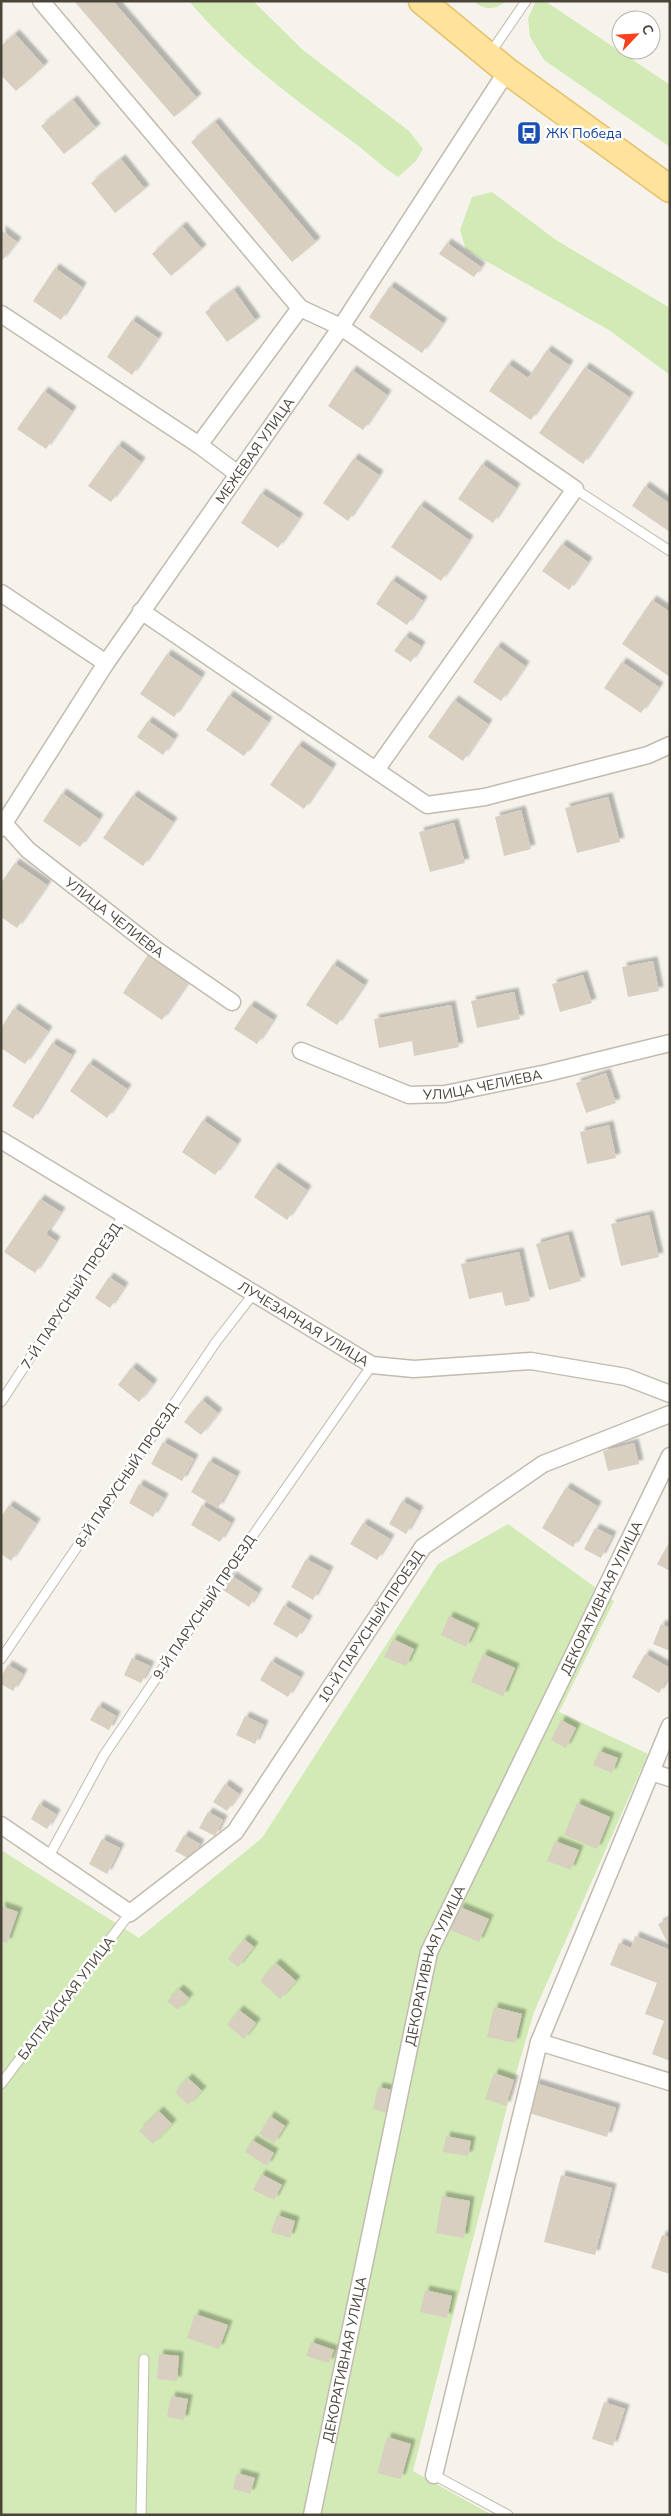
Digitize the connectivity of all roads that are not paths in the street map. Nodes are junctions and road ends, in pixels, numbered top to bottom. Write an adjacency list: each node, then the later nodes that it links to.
1 (42, 1): 6 (street)
2 (422, 1): 4 (main road)
3 (526, 1): 4 (lane)
4 (497, 64): 5 (main road); 8 (street, МЕЖЕВАЯ УЛИЦА)
5 (670, 189)
6 (300, 308): 8 (street); 9 (street)
7 (1, 314): 9 (street)
8 (341, 327): 10 (street, МЕЖЕВАЯ УЛИЦА); 11 (street)
9 (199, 445): 10 (street)
10 (238, 474): 14 (street, МЕЖЕВАЯ УЛИЦА)
11 (574, 489): 12 (lane); 17 (street)
12 (670, 551)
13 (1, 593): 15 (street)
14 (141, 611): 15 (street, МЕЖЕВАЯ УЛИЦА); 17 (street)
15 (106, 663): 18 (street, МЕЖЕВАЯ УЛИЦА)
16 (670, 745): 17 (street)
17 (376, 770)
18 (2, 824): 19 (street, УЛИЦА ЧЕЛИЕВА)
19 (232, 1002)
20 (670, 1042): 21 (street, УЛИЦА ЧЕЛИЕВА)
21 (300, 1051)
22 (1, 1140): 23 (street, ЛУЧЕЗАРНАЯ УЛИЦА)
23 (124, 1215): 24 (street, ЛУЧЕЗАРНАЯ УЛИЦА); 27 (lane, 7-Й ПАРУСНЫЙ ПРОЕЗД)
24 (254, 1293): 25 (street, ЛУЧЕЗАРНАЯ УЛИЦА); 30 (lane, 8-Й ПАРУСНЫЙ ПРОЕЗД)
25 (372, 1365): 26 (street, ЛУЧЕЗАРНАЯ УЛИЦА); 35 (lane, 9-Й ПАРУСНЫЙ ПРОЕЗД)
26 (670, 1394)
27 (1, 1402)
28 (670, 1414): 36 (street, 10-Й ПАРУСНЫЙ ПРОЕЗД)
29 (670, 1456): 43 (street, ДЕКОРАТИВНАЯ УЛИЦА)
30 (1, 1659)
31 (670, 1726): 32 (street)
32 (651, 1772): 33 (street); 37 (street)
33 (670, 1778)
34 (1, 1825): 35 (street)
35 (48, 1858): 36 (street)
36 (130, 1913): 39 (lane, БАЛТАЙСКАЯ УЛИЦА)
37 (540, 2042): 38 (street); 41 (street)
38 (670, 2082)
39 (1, 2084)
40 (144, 2359): 42 (lane)
41 (434, 2475): 44 (lane)
42 (141, 2515)
43 (312, 2515)
44 (508, 2515)

